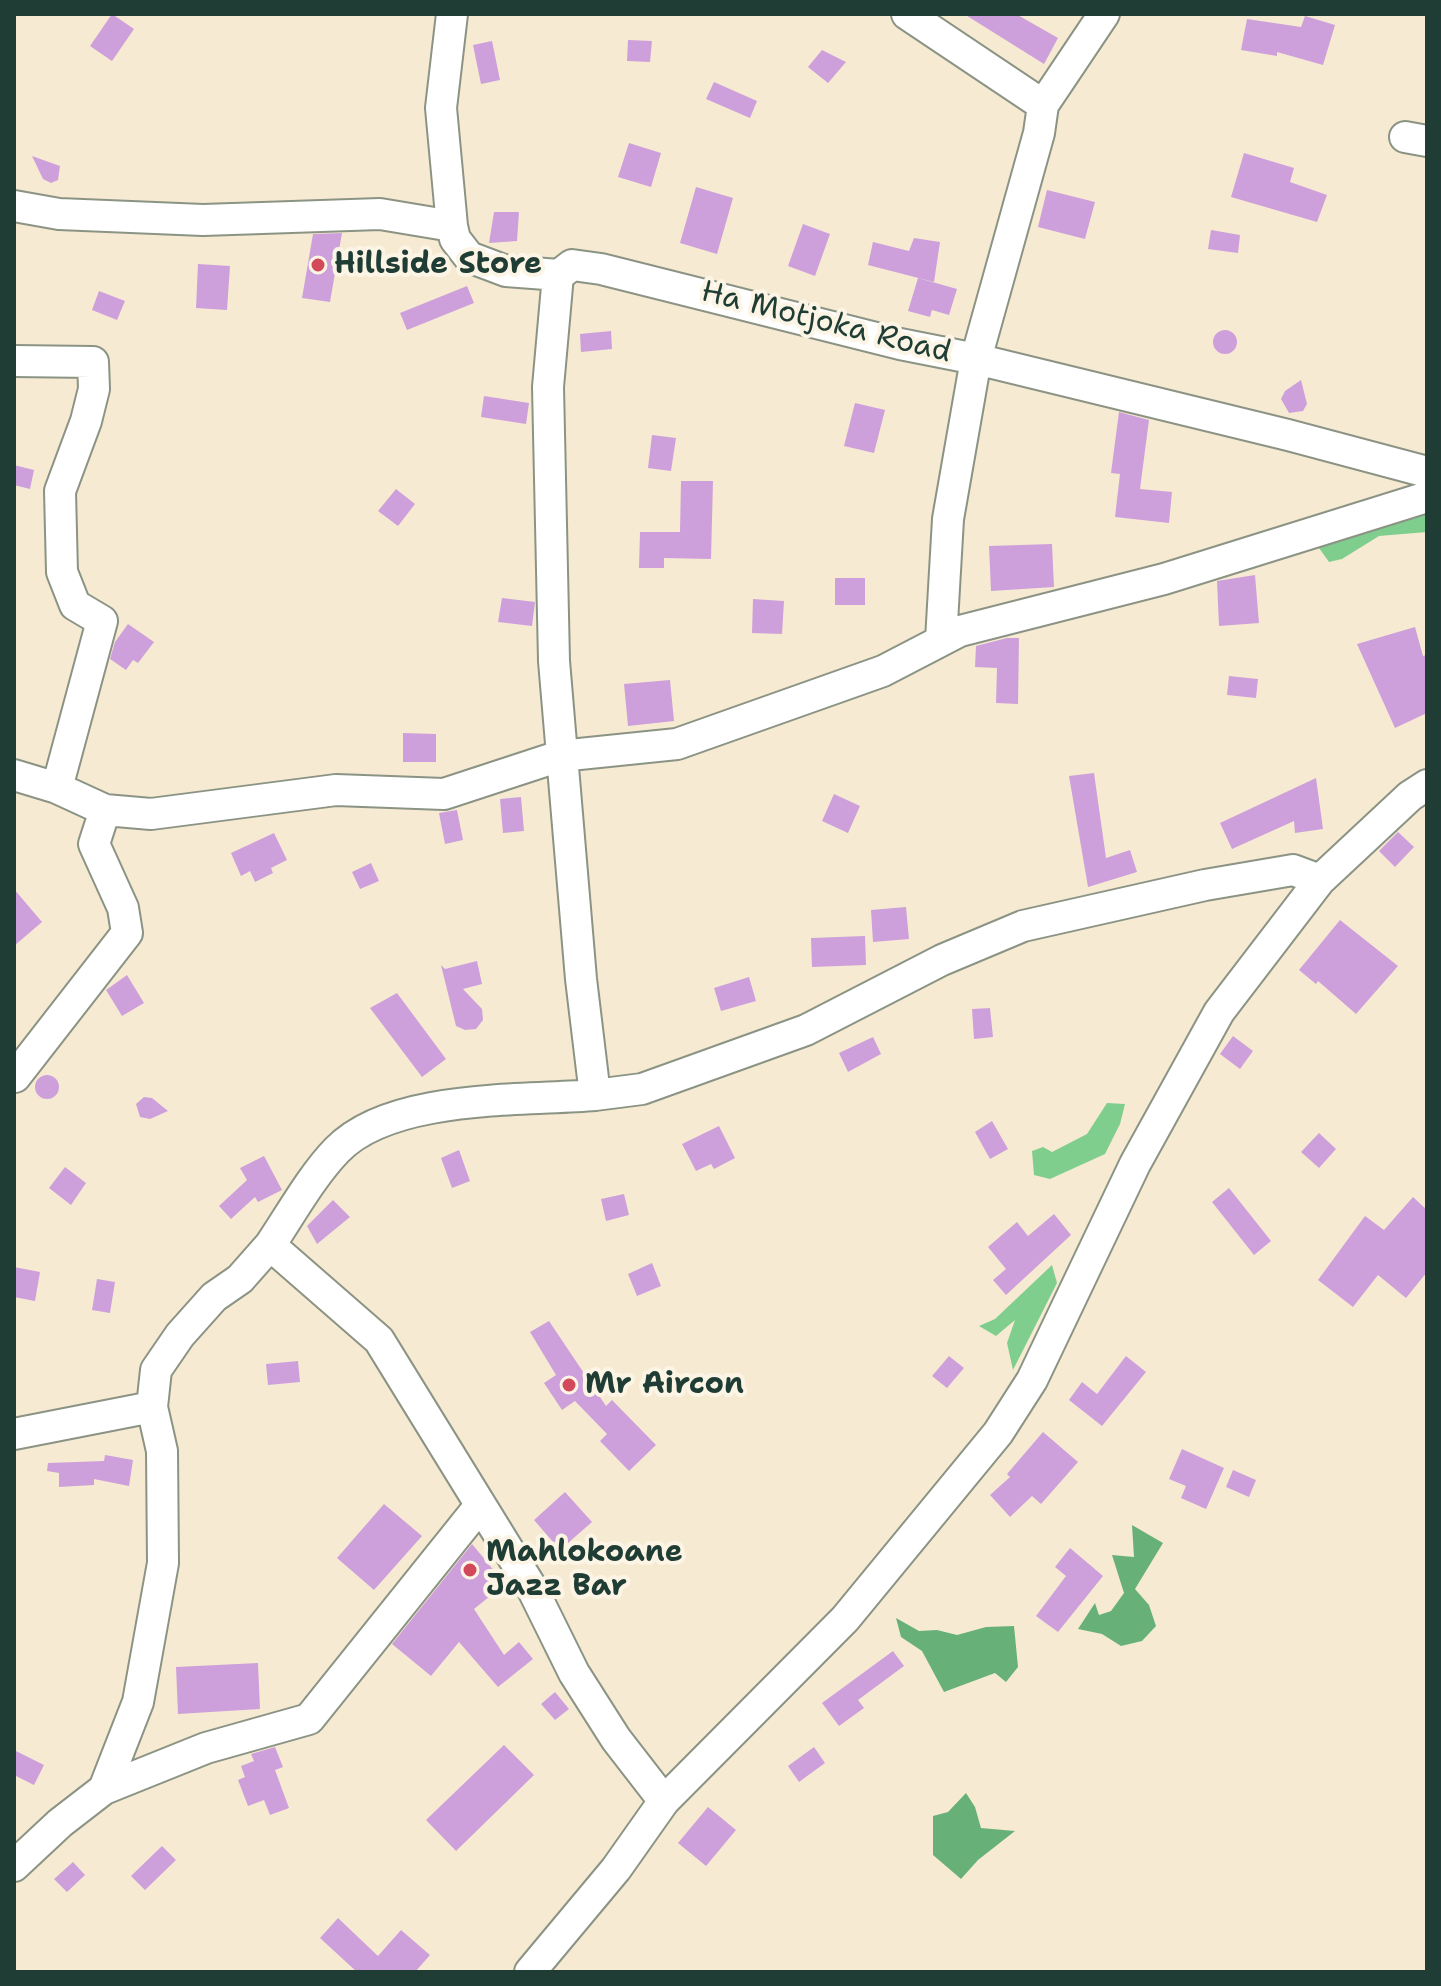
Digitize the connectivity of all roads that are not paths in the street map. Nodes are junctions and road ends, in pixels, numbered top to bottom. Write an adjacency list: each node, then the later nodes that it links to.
1 (452, 14): 6 (street, Ha Motjoka Road)
2 (907, 14): 4 (street)
3 (1104, 14): 4 (street)
4 (1043, 105): 8 (street)
5 (14, 206): 6 (street)
6 (452, 226): 7 (street, Ha Motjoka Road)
7 (558, 275): 8 (street, Ha Motjoka Road); 13 (street)
8 (976, 359): 10 (street, Ha Motjoka Road); 12 (street)
9 (14, 361): 16 (street)
10 (1427, 472)
11 (1427, 497): 12 (street)
12 (941, 640): 13 (street)
13 (560, 756): 17 (street); 20 (street)
14 (14, 775): 16 (street)
15 (1427, 785): 18 (street)
16 (57, 788): 17 (street)
17 (105, 810): 19 (street)
18 (1320, 880): 20 (street); 26 (street)
19 (15, 1077)
20 (595, 1095): 21 (street)
21 (270, 1245): 22 (street); 24 (street)
22 (152, 1407): 23 (street); 25 (street)
23 (14, 1434)
24 (479, 1507): 25 (street); 26 (street)
25 (104, 1789): 27 (street)
26 (664, 1801): 28 (street)
27 (14, 1866)
28 (530, 1972)

